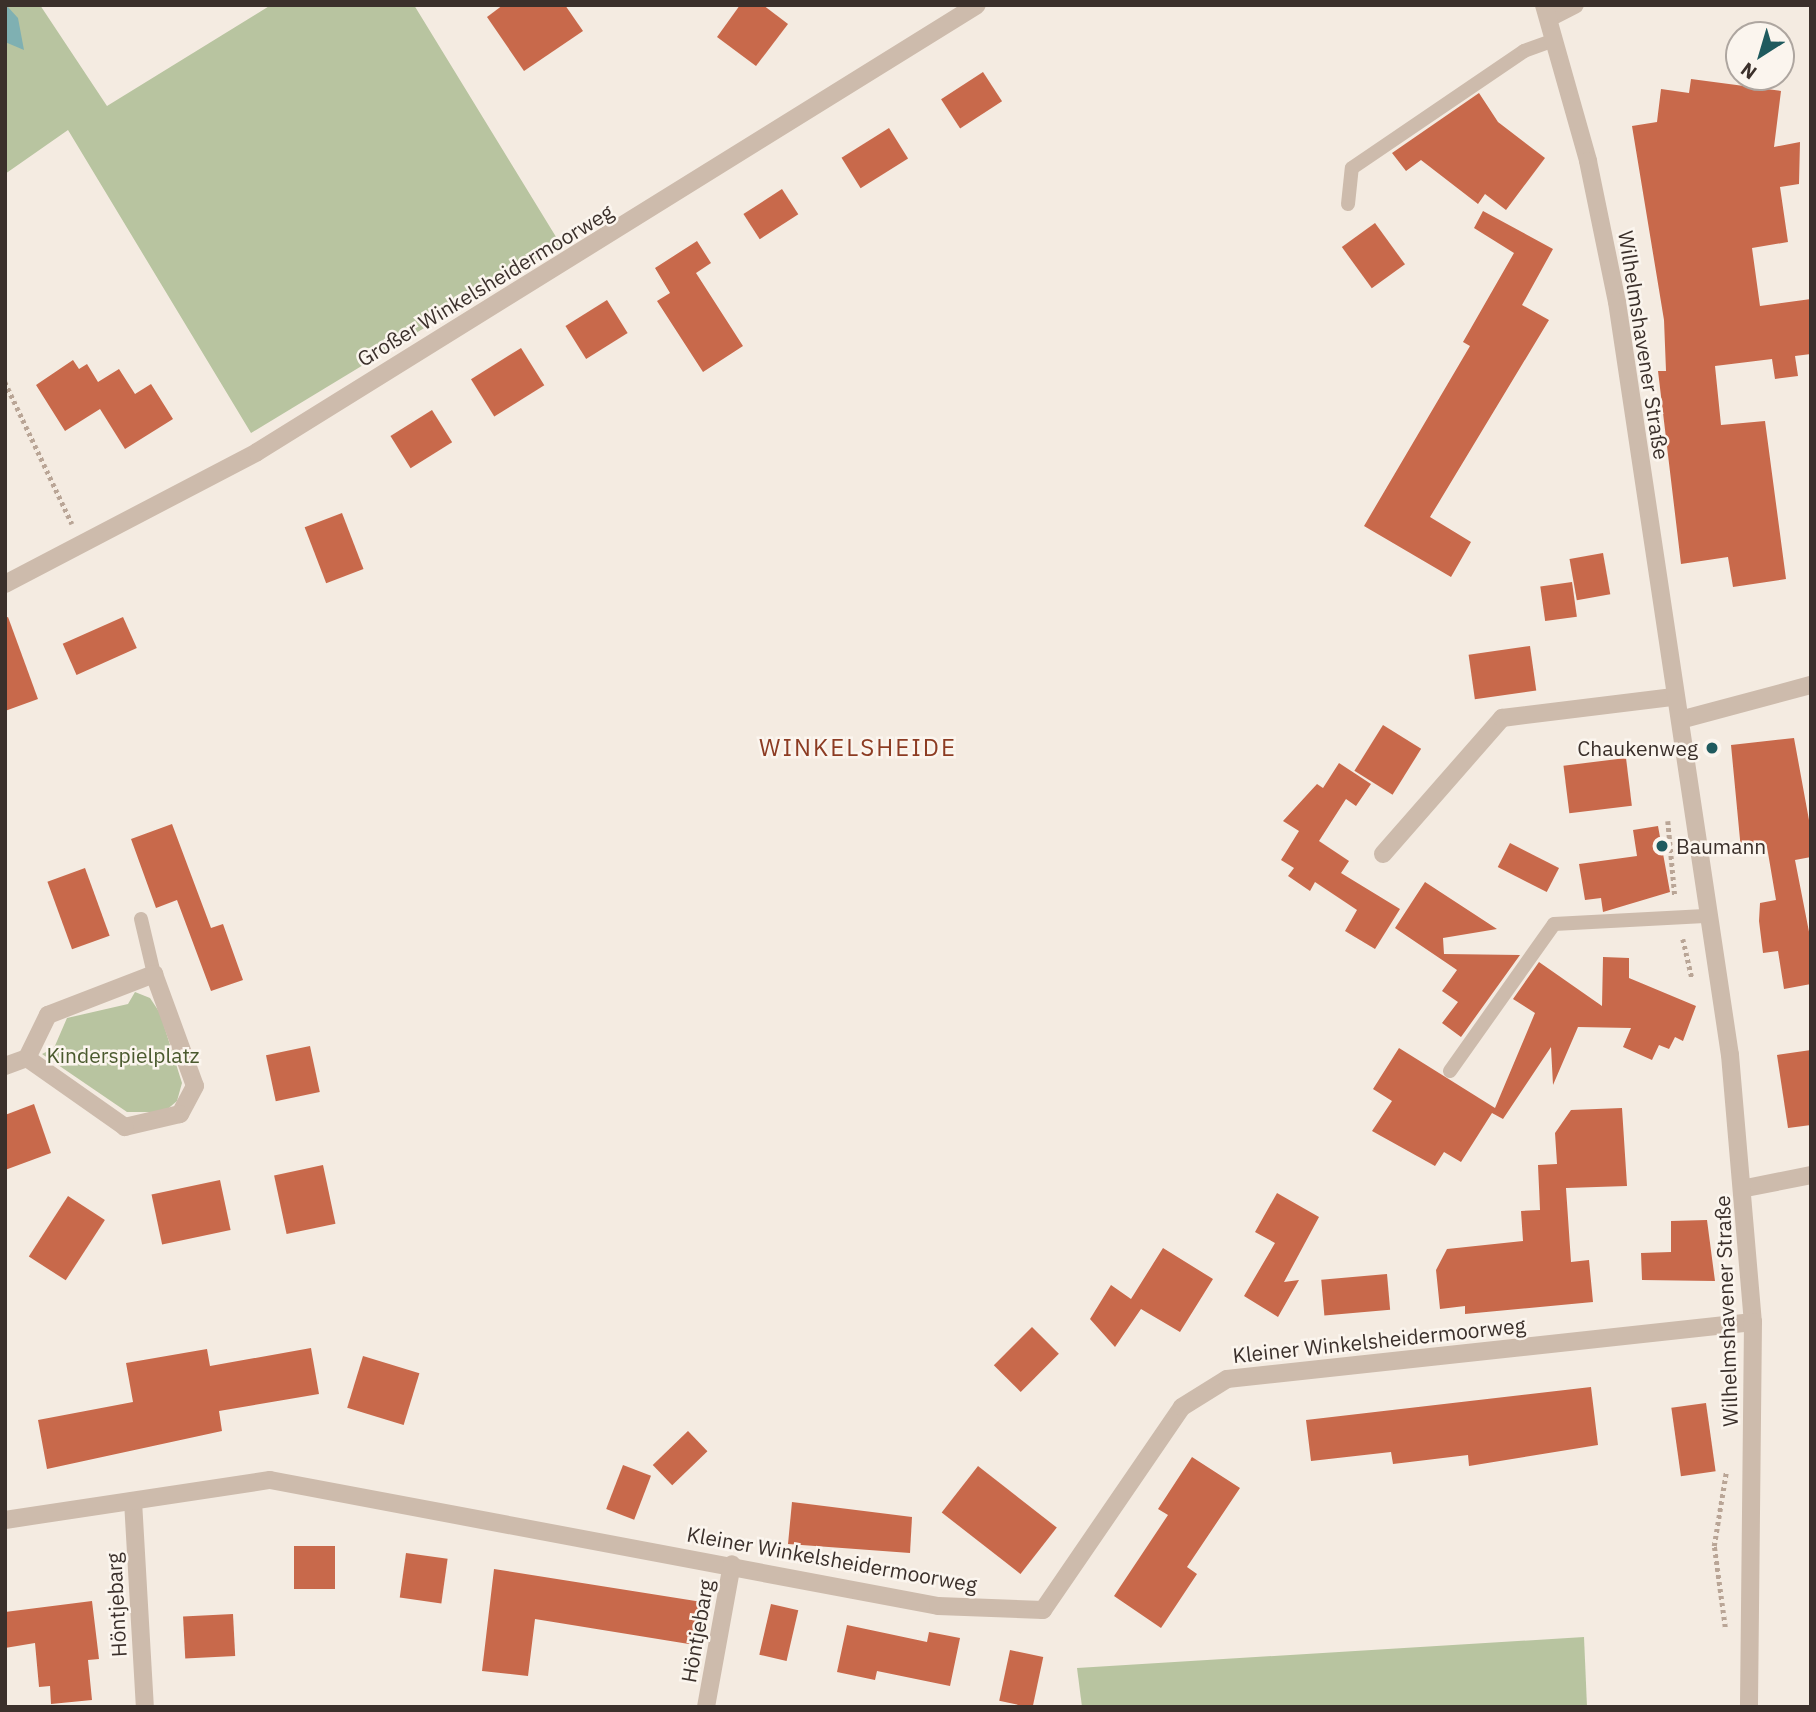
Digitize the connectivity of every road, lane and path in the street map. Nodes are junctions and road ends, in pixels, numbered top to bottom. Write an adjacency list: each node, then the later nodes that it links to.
1 (977, 5): 7 (street, Großer Winkelsheidermoorweg)
2 (1575, 5): 3 (street)
3 (1546, 12): 4 (street, Wilhelmshavener Straße)
4 (1555, 40): 5 (lane); 10 (street, Wilhelmshavener Straße)
5 (1348, 204)
6 (5, 382): 7 (path)
7 (82, 547): 8 (street, Großer Winkelsheidermoorweg)
8 (5, 584)
9 (1811, 685): 11 (street)
10 (1674, 697): 11 (street, Wilhelmshavener Straße); 13 (street)
11 (1680, 720): 14 (street, Wilhelmshavener Straße)
12 (1667, 808): 16 (path)
13 (1383, 854)
14 (1705, 916): 16 (lane); 23 (street, Wilhelmshavener Straße)
15 (142, 919): 17 (lane)
16 (1678, 919): 18 (path); 21 (lane)
17 (153, 974): 19 (street); 19 (street)
18 (1694, 984)
19 (27, 1058): 20 (street)
20 (5, 1066)
21 (1450, 1071)
22 (1811, 1175): 23 (street)
23 (1746, 1188): 24 (street, Wilhelmshavener Straße)
24 (1753, 1322): 28 (street, Kleiner Winkelsheidermoorweg); 32 (street, Wilhelmshavener Straße)
25 (1727, 1465): 29 (path)
26 (133, 1501): 27 (street, Kleiner Winkelsheidermoorweg); 28 (street, Kleiner Winkelsheidermoorweg); 30 (street, Höntjebarg)
27 (5, 1520)
28 (732, 1564): 31 (street, Höntjebarg)
29 (1726, 1638)
30 (145, 1707)
31 (706, 1707)
32 (1749, 1707)

